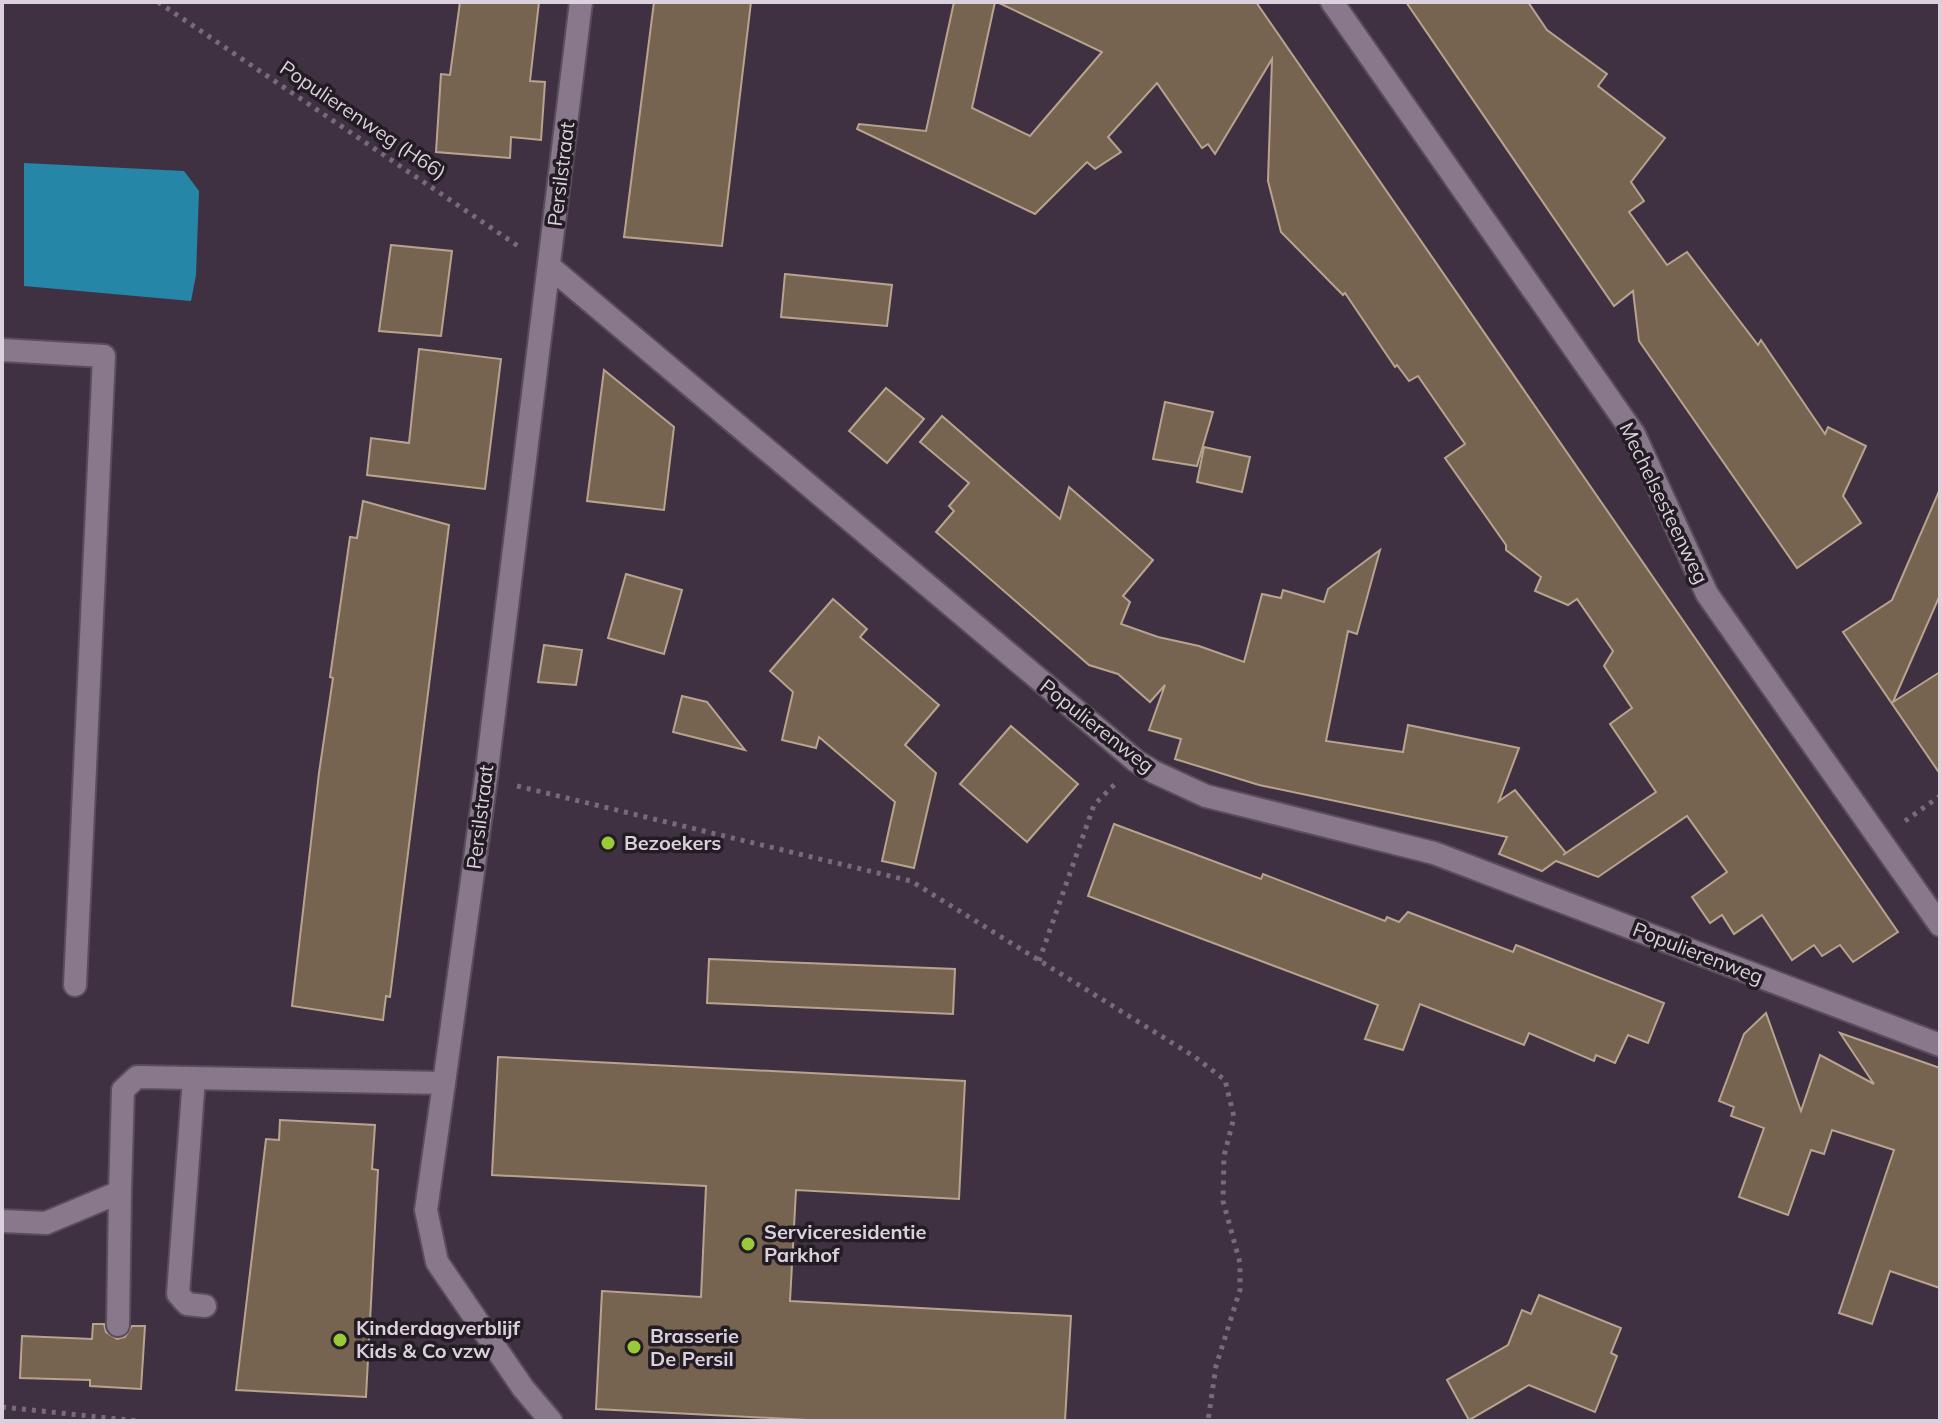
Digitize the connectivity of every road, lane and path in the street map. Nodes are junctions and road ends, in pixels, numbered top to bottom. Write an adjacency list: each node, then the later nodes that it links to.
1 (158, 2): 4 (path, Populierenweg (H66))
2 (581, 2): 4 (street, Persilstraat)
3 (1332, 2): 9 (street, Mechelsesteenweg)
4 (550, 267): 6 (street, Populierenweg); 7 (street, Persilstraat)
5 (2, 350): 12 (street)
6 (1136, 761): 11 (path); 13 (street, Populierenweg)
7 (486, 778): 11 (path); 15 (street, Persilstraat)
8 (1940, 796): 9 (path)
9 (1879, 838): 10 (street, Mechelsesteenweg)
10 (1940, 925)
11 (1039, 961): 23 (path)
12 (75, 985)
13 (1940, 1045)
14 (194, 1078): 15 (street); 16 (street); 18 (street)
15 (444, 1083): 22 (street, Persilstraat)
16 (120, 1192): 17 (street); 19 (street)
17 (2, 1221)
18 (205, 1306)
19 (118, 1325)
20 (2, 1407): 21 (path)
21 (138, 1421)
22 (551, 1421)
23 (1208, 1421)

